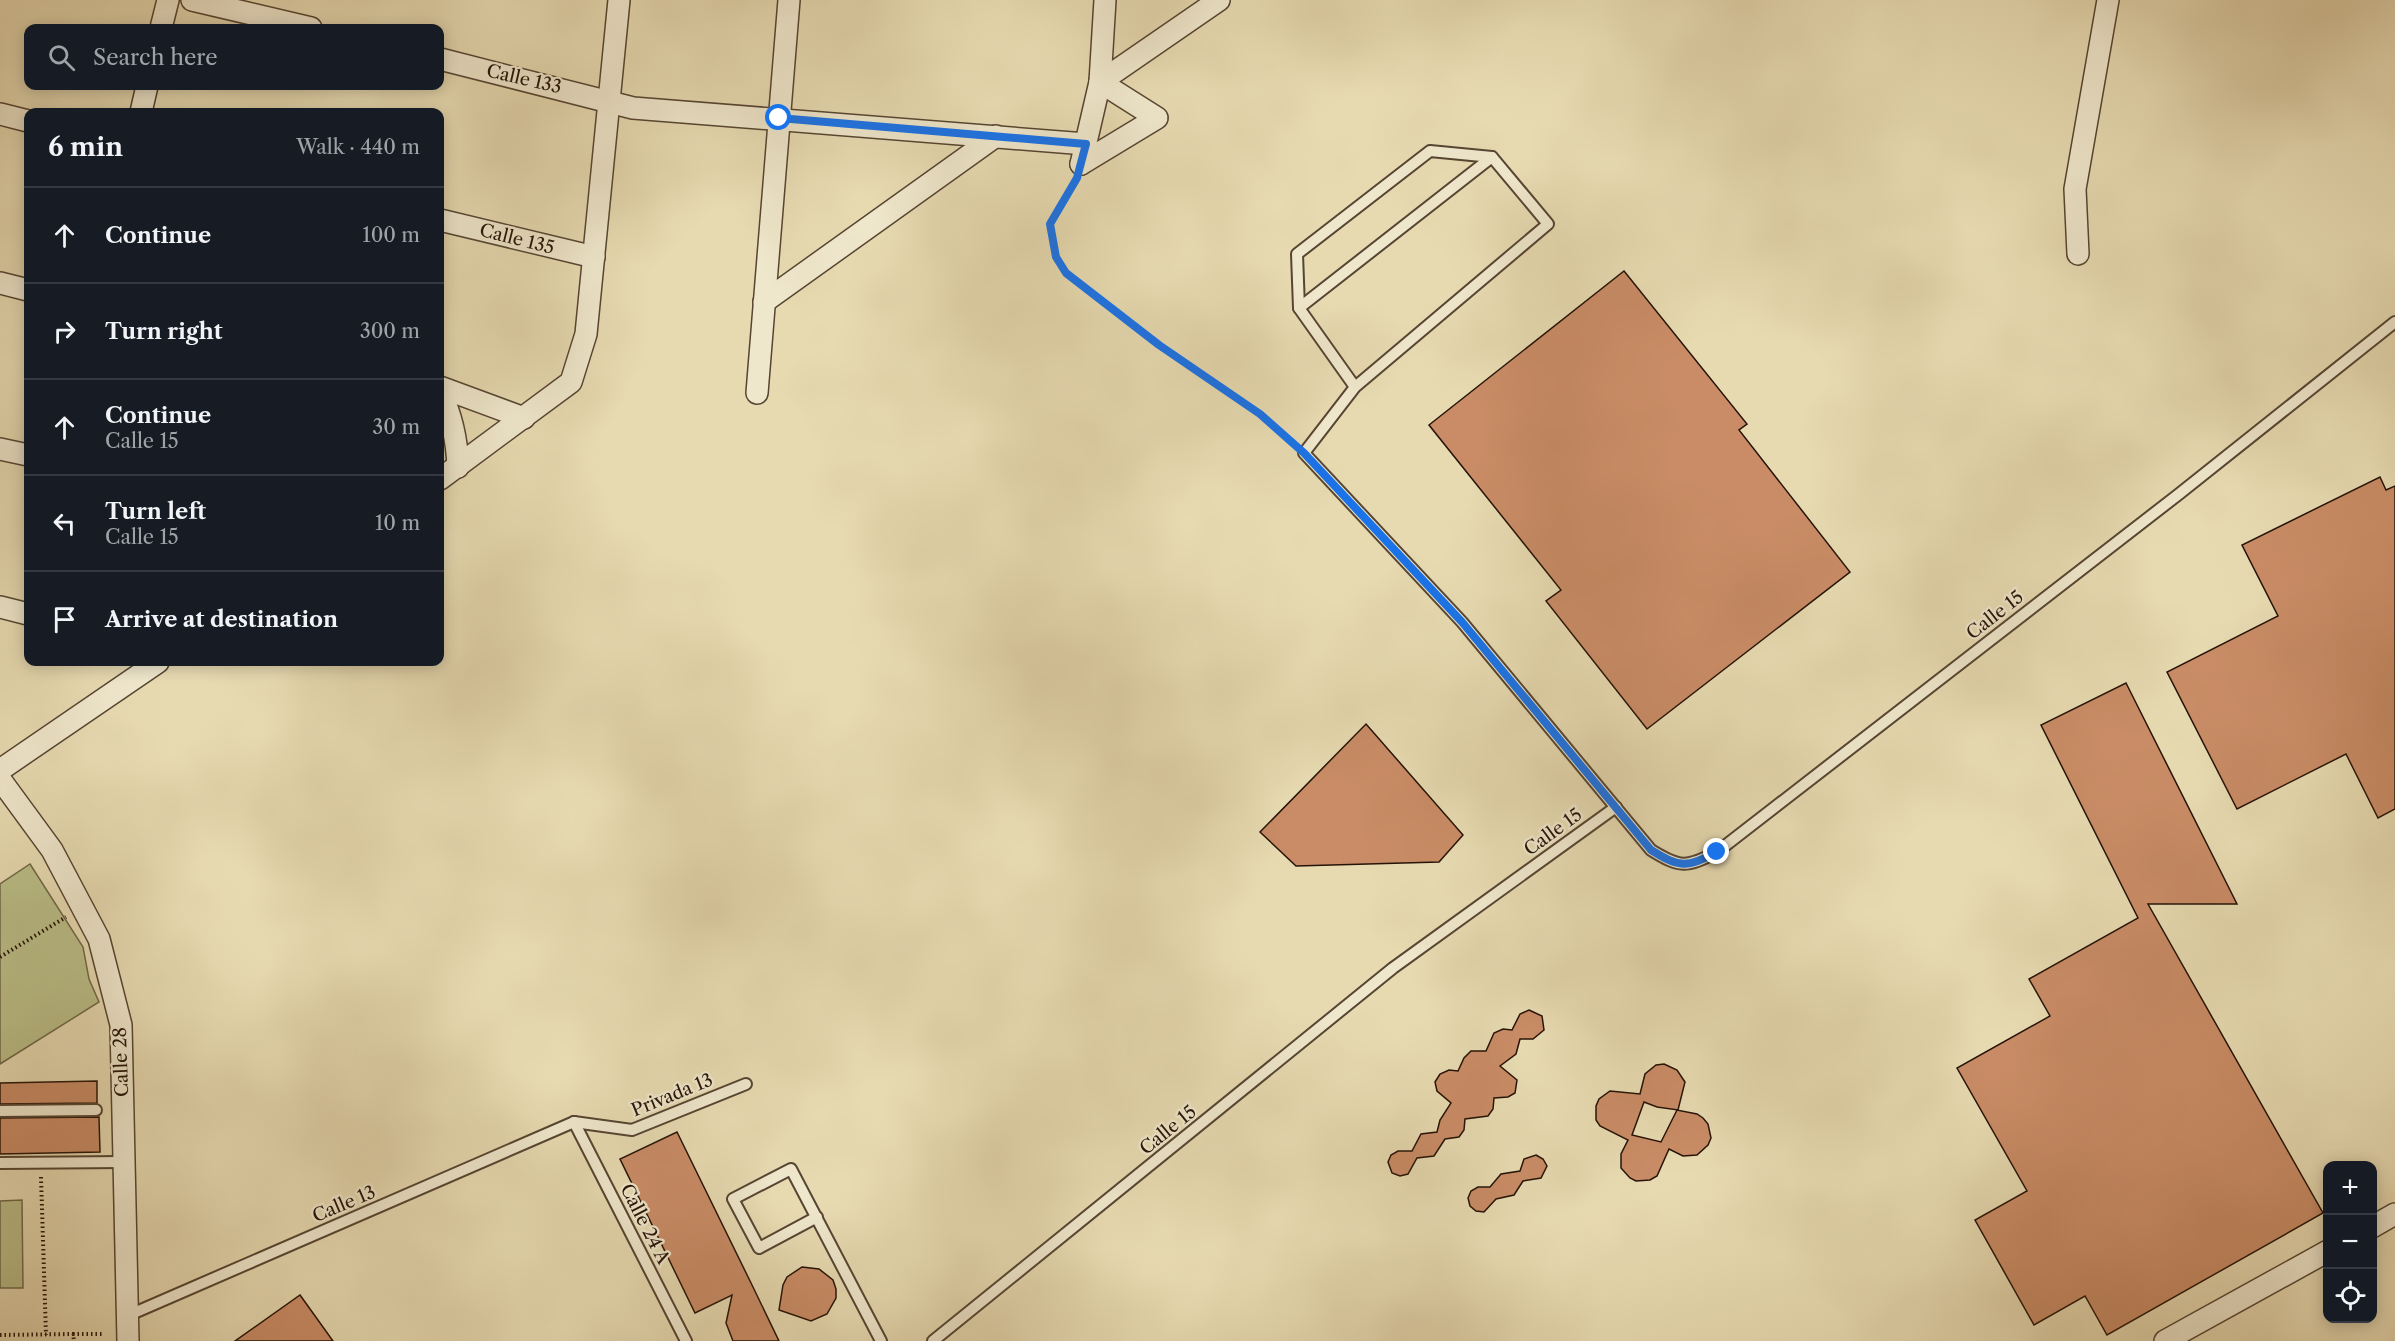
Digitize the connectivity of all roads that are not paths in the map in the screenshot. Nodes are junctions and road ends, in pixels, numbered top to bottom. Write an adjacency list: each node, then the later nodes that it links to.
1 (168, 0): 8 (street)
2 (192, 0): 9 (street)
3 (619, 0): 13 (street)
4 (789, 0): 16 (street)
5 (1105, 0): 11 (street)
6 (1219, 0): 11 (street)
7 (2108, 0): 22 (street)
8 (162, 24)
9 (294, 24)
10 (444, 60): 13 (street, Calle 133)
11 (1100, 82): 19 (street); 19 (street)
12 (146, 90): 14 (street)
13 (609, 100): 16 (street, Calle 133); 23 (street)
14 (142, 108)
15 (0, 114): 17 (street)
16 (779, 118): 18 (street, Calle 133); 26 (street)
17 (24, 120)
18 (996, 136): 19 (street, Calle 133); 26 (street)
19 (1084, 154)
20 (1492, 157): 27 (lane); 27 (lane); 29 (lane)
21 (444, 221): 23 (street, Calle 135)
22 (2078, 254)
23 (594, 257): 33 (street)
24 (0, 283): 25 (street)
25 (24, 289)
26 (764, 302): 31 (street)
27 (1299, 308): 29 (lane)
28 (2395, 322): 43 (lane, Calle 15)
29 (1355, 387): 43 (lane)
30 (444, 390): 33 (street)
31 (757, 393)
32 (444, 398): 36 (street)
33 (524, 418): 36 (street)
34 (0, 449): 35 (street)
35 (24, 454)
36 (458, 467): 37 (street)
37 (444, 476)
38 (0, 607): 39 (street)
39 (24, 608)
40 (152, 666): 41 (street)
41 (0, 770)
42 (0, 779): 48 (street, Calle 28)
43 (1616, 807): 58 (lane, Calle 15)
44 (746, 1084): 47 (lane, Privada 13)
45 (96, 1110): 46 (lane)
46 (0, 1111)
47 (574, 1122): 54 (lane, Calle 13); 56 (lane, Calle 24 A)
48 (124, 1162): 49 (lane); 54 (street, Calle 28)
49 (0, 1163)
50 (2395, 1214): 52 (street)
51 (817, 1217): 51 (lane); 57 (lane)
52 (2377, 1225)
53 (2323, 1254): 59 (street)
54 (128, 1316): 55 (street, Calle 28)
55 (128, 1341)
56 (686, 1341)
57 (881, 1341)
58 (933, 1341)
59 (2165, 1341)

